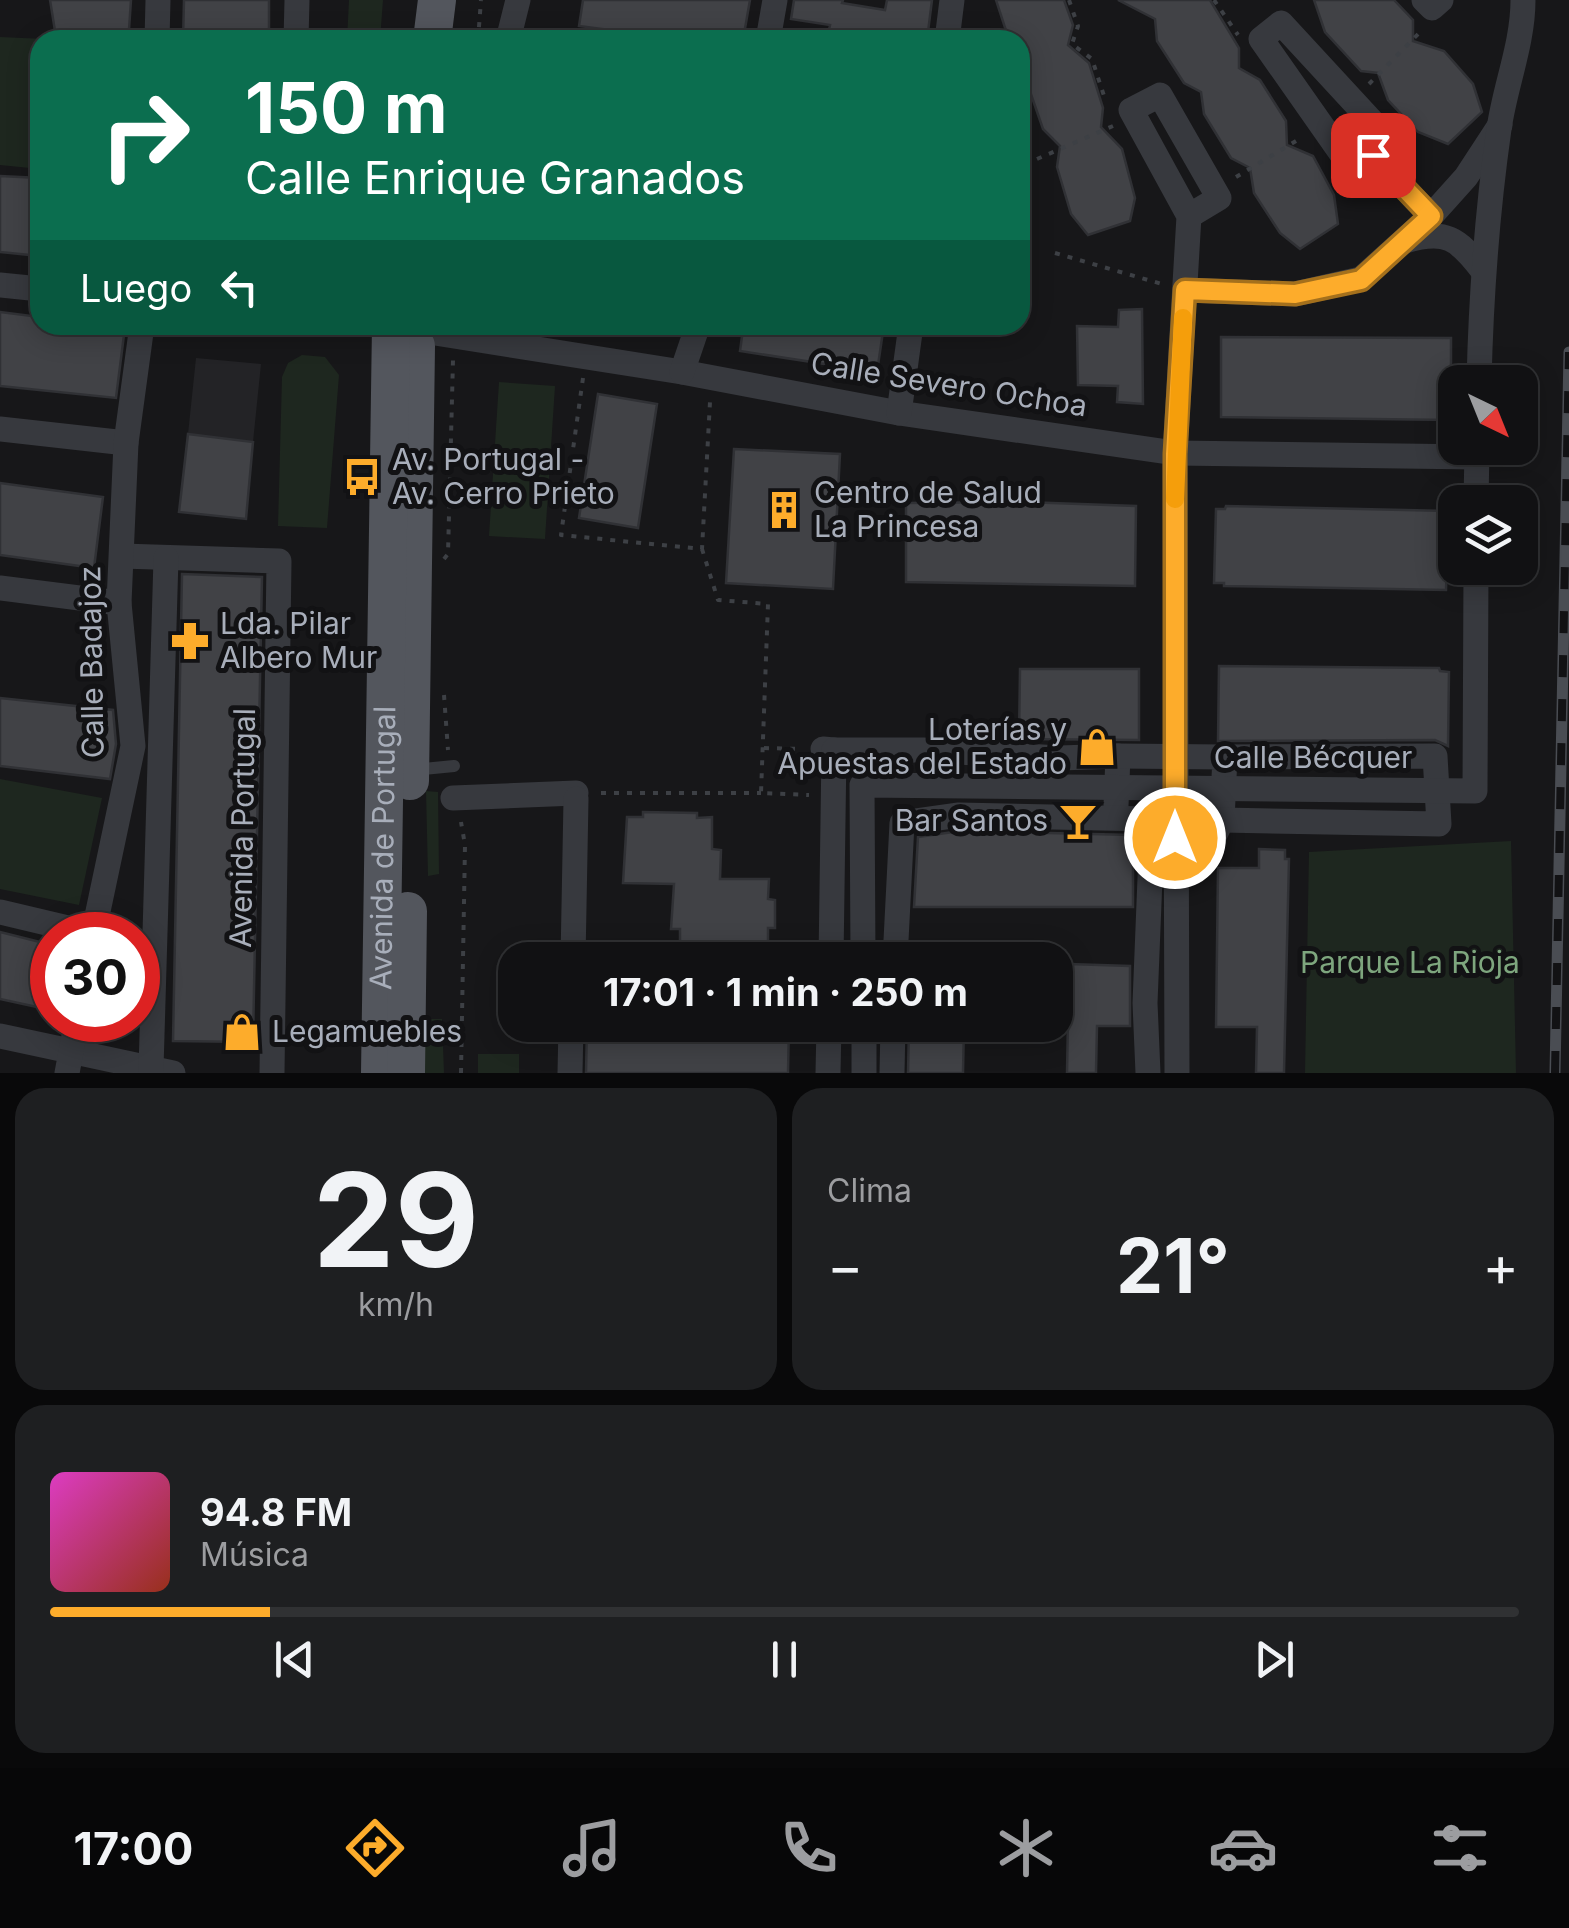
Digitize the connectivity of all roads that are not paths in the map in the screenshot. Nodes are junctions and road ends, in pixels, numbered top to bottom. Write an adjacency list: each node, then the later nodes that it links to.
1 (158, 0): 9 (street)
2 (297, 0): 10 (street)
3 (411, 0): 11 (main road)
4 (437, 0): 12 (main road)
5 (518, 0): 13 (street)
6 (775, 0): 14 (street)
7 (952, 0): 15 (street)
8 (1515, 2): 16 (street)
9 (157, 30)
10 (296, 30)
11 (409, 30)
12 (433, 30)
13 (510, 30)
14 (770, 30)
15 (948, 30)
16 (1500, 125): 19 (street); 21 (street)
17 (1373, 155): 17 (street); 19 (street)
18 (1189, 216): 18 (street); 24 (street)
19 (1431, 216): 20 (street)
20 (1405, 241): 21 (street); 24 (street)
21 (1483, 271): 31 (street)
22 (0, 285): 23 (street)
23 (30, 288)
24 (1185, 290): 37 (street)
25 (141, 335): 35 (street, Calle Badajoz)
26 (400, 335): 47 (main road, Avenida de Portugal)
27 (400, 335): 74 (main road, Avenida de Portugal)
28 (500, 335): 32 (street, Calle Severo Ochoa)
29 (695, 335): 32 (street)
30 (909, 335): 33 (street)
31 (1479, 365)
32 (682, 372): 33 (street, Calle Severo Ochoa)
33 (899, 413): 37 (street, Calle Severo Ochoa)
34 (0, 429): 35 (street)
35 (126, 443): 38 (street, Calle Badajoz)
36 (1438, 452): 37 (street, Calle Severo Ochoa)
37 (1175, 454): 44 (street)
38 (122, 556): 39 (street, Avenida Portugal); 42 (street, Calle Badajoz)
39 (166, 558): 72 (street); 73 (street, Avenida Portugal)
40 (1476, 585): 51 (street, Calle Bécquer)
41 (0, 588): 42 (street)
42 (118, 603): 60 (street, Calle Badajoz)
43 (1118, 756): 44 (street); 48 (street); 57 (street)
44 (1175, 756): 45 (street); 49 (street)
45 (1224, 757): 50 (street); 51 (street)
46 (452, 767): 47 (lane)
47 (410, 770): 75 (main road, Avenida de Portugal)
48 (1118, 789): 49 (street, Calle Bécquer); 53 (street); 58 (street, Calle Bécquer)
49 (1175, 790): 50 (street, Calle Bécquer); 55 (street)
50 (1222, 790): 51 (street, Calle Bécquer); 54 (street)
51 (1437, 791): 54 (street)
52 (454, 798): 62 (street)
53 (1115, 818): 55 (street); 56 (street)
54 (1222, 820): 55 (street)
55 (1162, 836): 80 (street); 81 (street)
56 (897, 882): 58 (street); 65 (street)
57 (832, 883): 58 (street); 63 (street)
58 (863, 883): 64 (street, Calle Bécquer)
59 (0, 912): 61 (street)
60 (98, 912)
61 (30, 919)
62 (573, 942)
63 (830, 942)
64 (863, 942)
65 (895, 942)
66 (0, 1036): 71 (street)
67 (571, 1042): 76 (street)
68 (829, 1042): 77 (street)
69 (864, 1042): 78 (street)
70 (893, 1042): 79 (street)
71 (69, 1063): 72 (street)
72 (162, 1071)
73 (272, 1073)
74 (380, 1073)
75 (406, 1073)
76 (570, 1073)
77 (828, 1073)
78 (864, 1073)
79 (892, 1073)
80 (1148, 1073)
81 (1177, 1073)

